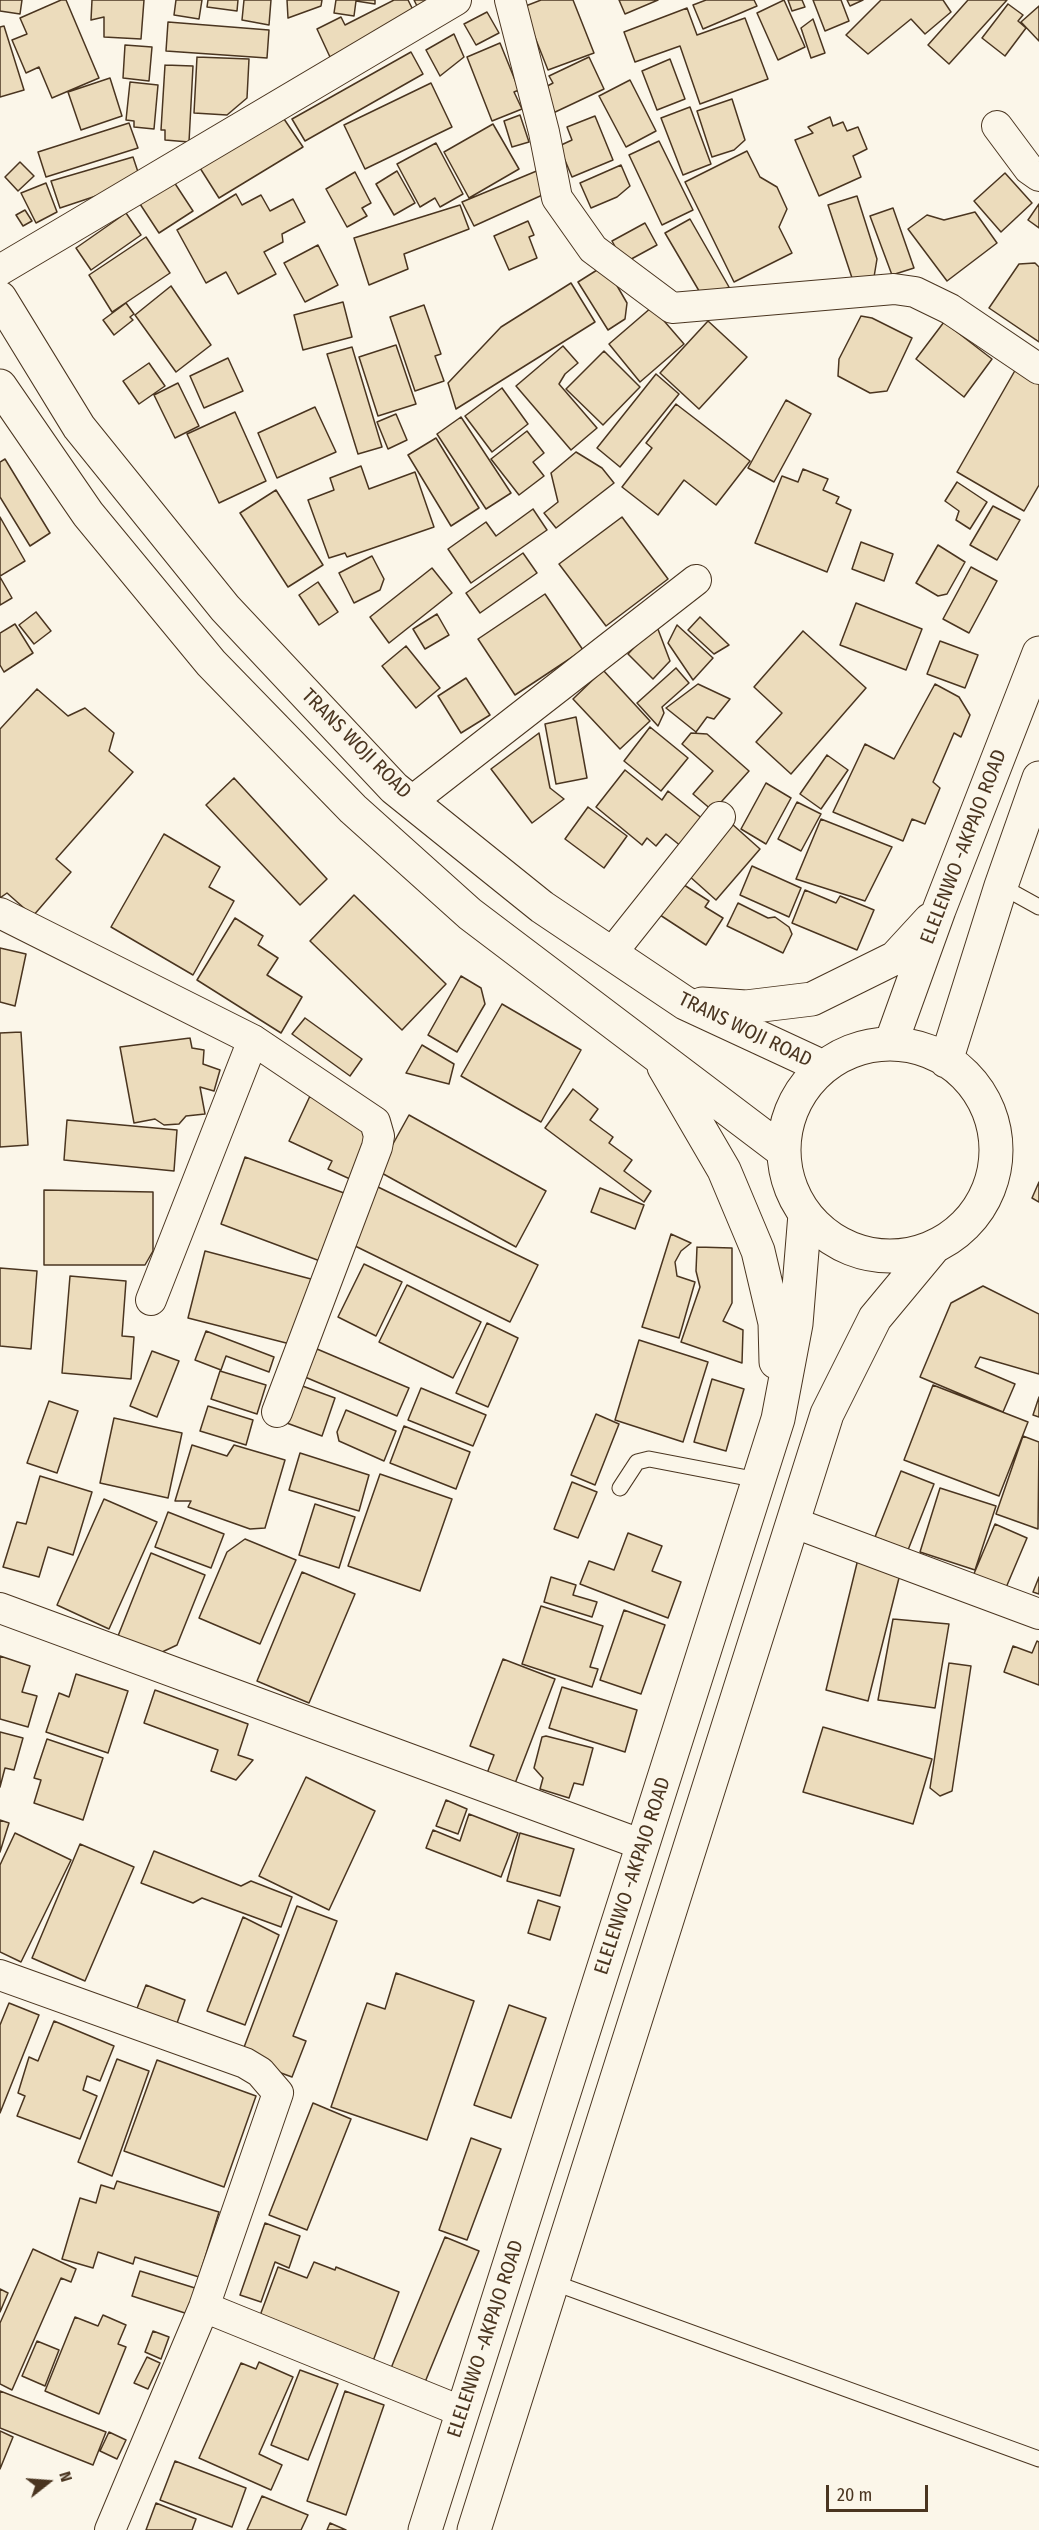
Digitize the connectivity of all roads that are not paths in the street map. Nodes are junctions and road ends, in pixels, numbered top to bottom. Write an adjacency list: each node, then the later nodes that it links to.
1 (456, 0): 5 (street)
2 (510, 0): 7 (street)
3 (998, 126): 4 (street)
4 (1039, 176)
5 (0, 270)
6 (0, 298): 12 (main road, TRANS WOJI ROAD)
7 (1039, 369)
8 (0, 386): 22 (main road)
9 (696, 580): 12 (street)
10 (1039, 653): 16 (main road, ELELENWO -AKPAJO ROAD)
11 (1039, 778): 14 (main road)
12 (411, 801): 18 (main road, TRANS WOJI ROAD)
13 (720, 817): 18 (street)
14 (1001, 886): 15 (lane); 23 (main road)
15 (1039, 907)
16 (939, 910): 19 (main road); 21 (main road, ELELENWO -AKPAJO ROAD)
17 (0, 913): 20 (street)
18 (611, 954): 19 (main road, TRANS WOJI ROAD)
19 (685, 1003): 24 (main road, TRANS WOJI ROAD)
20 (253, 1040): 28 (street); 29 (street)
21 (891, 1042): 23 (main road); 24 (main road)
22 (656, 1053): 25 (main road); 30 (main road)
23 (946, 1061): 27 (main road)
24 (823, 1067): 25 (main road)
25 (783, 1151): 26 (main road)
26 (806, 1214): 27 (main road); 30 (main road, ELELENWO -AKPAJO ROAD)
27 (934, 1247): 33 (main road)
28 (151, 1300)
29 (277, 1412)
30 (778, 1419): 31 (main road, ELELENWO -AKPAJO ROAD)
31 (758, 1480): 32 (lane); 36 (main road, ELELENWO -AKPAJO ROAD)
32 (620, 1488)
33 (792, 1522): 35 (street); 38 (main road)
34 (0, 1608): 36 (street)
35 (1039, 1614)
36 (643, 1845): 40 (main road, ELELENWO -AKPAJO ROAD)
37 (0, 1975): 39 (street)
38 (552, 2282): 41 (lane); 44 (main road)
39 (204, 2307): 40 (street); 42 (street)
40 (463, 2412): 43 (main road, ELELENWO -AKPAJO ROAD)
41 (1039, 2459)
42 (110, 2530)
43 (425, 2530)
44 (474, 2530)

